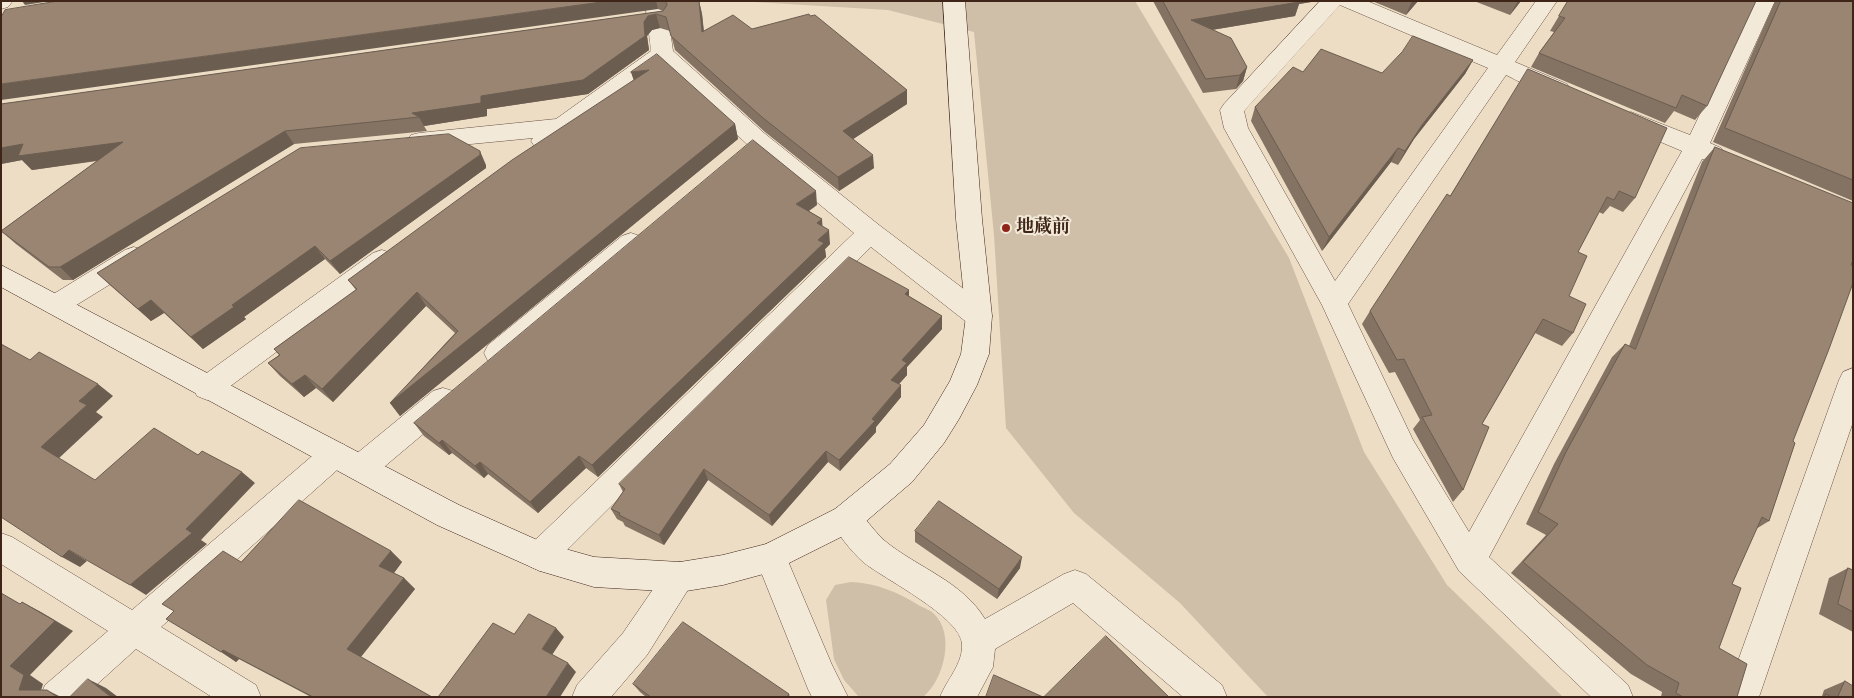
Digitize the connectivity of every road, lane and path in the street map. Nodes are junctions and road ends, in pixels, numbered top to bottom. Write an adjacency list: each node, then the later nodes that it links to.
1 (954, 1): 23 (street)
2 (1332, 1): 21 (street)
3 (1348, 1): 8 (street)
4 (1548, 1): 8 (street)
5 (1765, 1): 13 (street)
6 (651, 13): 7 (street)
7 (662, 54): 11 (street); 17 (street)
8 (1502, 66): 9 (street); 21 (street)
9 (1582, 99)
10 (1608, 110): 13 (street)
11 (562, 128): 12 (street); 14 (street)
12 (399, 143)
13 (1696, 147): 15 (street); 33 (street)
14 (522, 157)
15 (1733, 163)
16 (648, 228): 24 (street)
17 (870, 232): 23 (street); 31 (street)
18 (401, 246): 27 (street)
19 (150, 247): 22 (street)
20 (1, 275): 22 (street)
21 (1334, 303): 33 (street)
22 (56, 305): 27 (street)
23 (978, 316): 29 (street)
24 (482, 367)
25 (1853, 380): 44 (street)
26 (459, 386): 28 (street)
27 (208, 388): 28 (street)
28 (348, 461): 31 (street); 35 (street)
29 (846, 519): 32 (street); 36 (street)
30 (1, 547): 35 (street)
31 (540, 556): 34 (street)
32 (771, 557): 34 (street); 40 (street)
33 (1470, 561): 43 (street)
34 (680, 577): 39 (street)
35 (136, 628): 37 (street); 38 (street)
36 (980, 640): 41 (street); 42 (street)
37 (57, 697)
38 (244, 697)
39 (589, 697)
40 (831, 697)
41 (957, 697)
42 (1210, 697)
43 (1616, 697)
44 (1742, 697)

